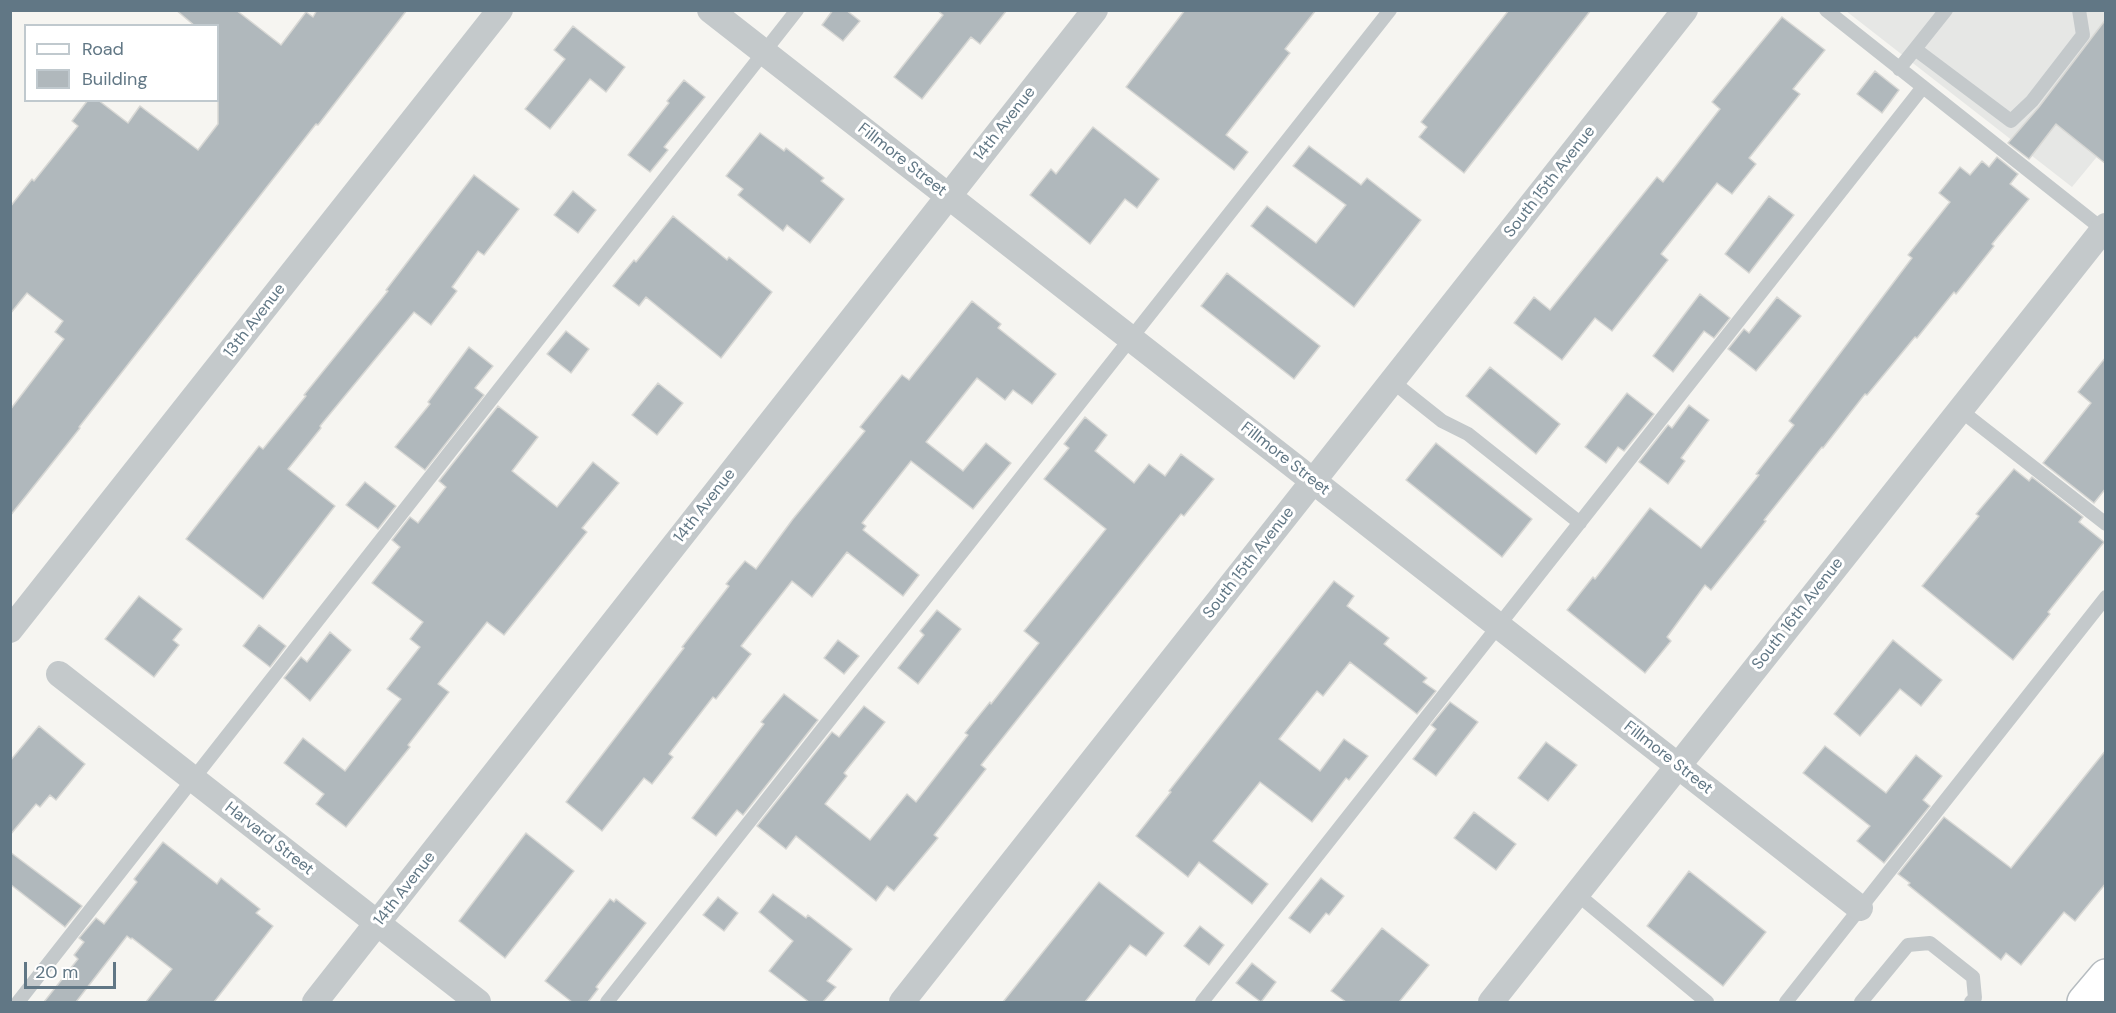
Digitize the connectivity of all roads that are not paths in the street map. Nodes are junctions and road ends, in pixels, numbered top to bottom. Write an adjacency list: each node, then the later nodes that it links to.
1 (500, 10): 24 (street, 13th Avenue)
2 (710, 10): 11 (street, Fillmore Street)
3 (797, 10): 11 (lane)
4 (1095, 10): 14 (street, 14th Avenue)
5 (1390, 10): 16 (lane)
6 (1685, 10): 17 (street, South 15th Avenue)
7 (1826, 10): 12 (lane)
8 (1946, 10): 10 (lane)
9 (2079, 10): 10 (lane)
10 (1915, 49): 12 (lane)
11 (764, 52): 14 (street, Fillmore Street); 27 (lane)
12 (1899, 69): 13 (lane)
13 (1923, 87): 15 (lane); 20 (lane)
14 (948, 196): 16 (street, Fillmore Street); 30 (street, 14th Avenue)
15 (2105, 229): 18 (street, South 16th Avenue)
16 (1131, 339): 19 (street, Fillmore Street); 36 (lane)
17 (1393, 382): 19 (street, South 15th Avenue); 20 (lane)
18 (1960, 410): 21 (lane); 26 (street, South 16th Avenue)
19 (1314, 482): 23 (street, Fillmore Street); 37 (street, South 15th Avenue)
20 (1580, 523): 23 (lane)
21 (2106, 524)
22 (2106, 597): 29 (lane)
23 (1499, 626): 26 (street, Fillmore Street); 38 (lane)
24 (10, 630)
25 (59, 674): 27 (street, Harvard Street)
26 (1678, 766): 28 (street, South 16th Avenue); 29 (street, Fillmore Street)
27 (193, 780): 30 (street, Harvard Street); 33 (lane)
28 (1577, 894): 39 (street, South 16th Avenue); 40 (lane)
29 (1860, 908): 41 (lane)
30 (377, 924): 34 (street, 14th Avenue); 35 (street, Harvard Street)
31 (2106, 976): 43 (street)
32 (1975, 1001): 42 (lane)
33 (18, 1002)
34 (315, 1002)
35 (478, 1002)
36 (607, 1002)
37 (902, 1002)
38 (1202, 1002)
39 (1491, 1002)
40 (1707, 1002)
41 (1786, 1002)
42 (1861, 1002)
43 (2084, 1002)

